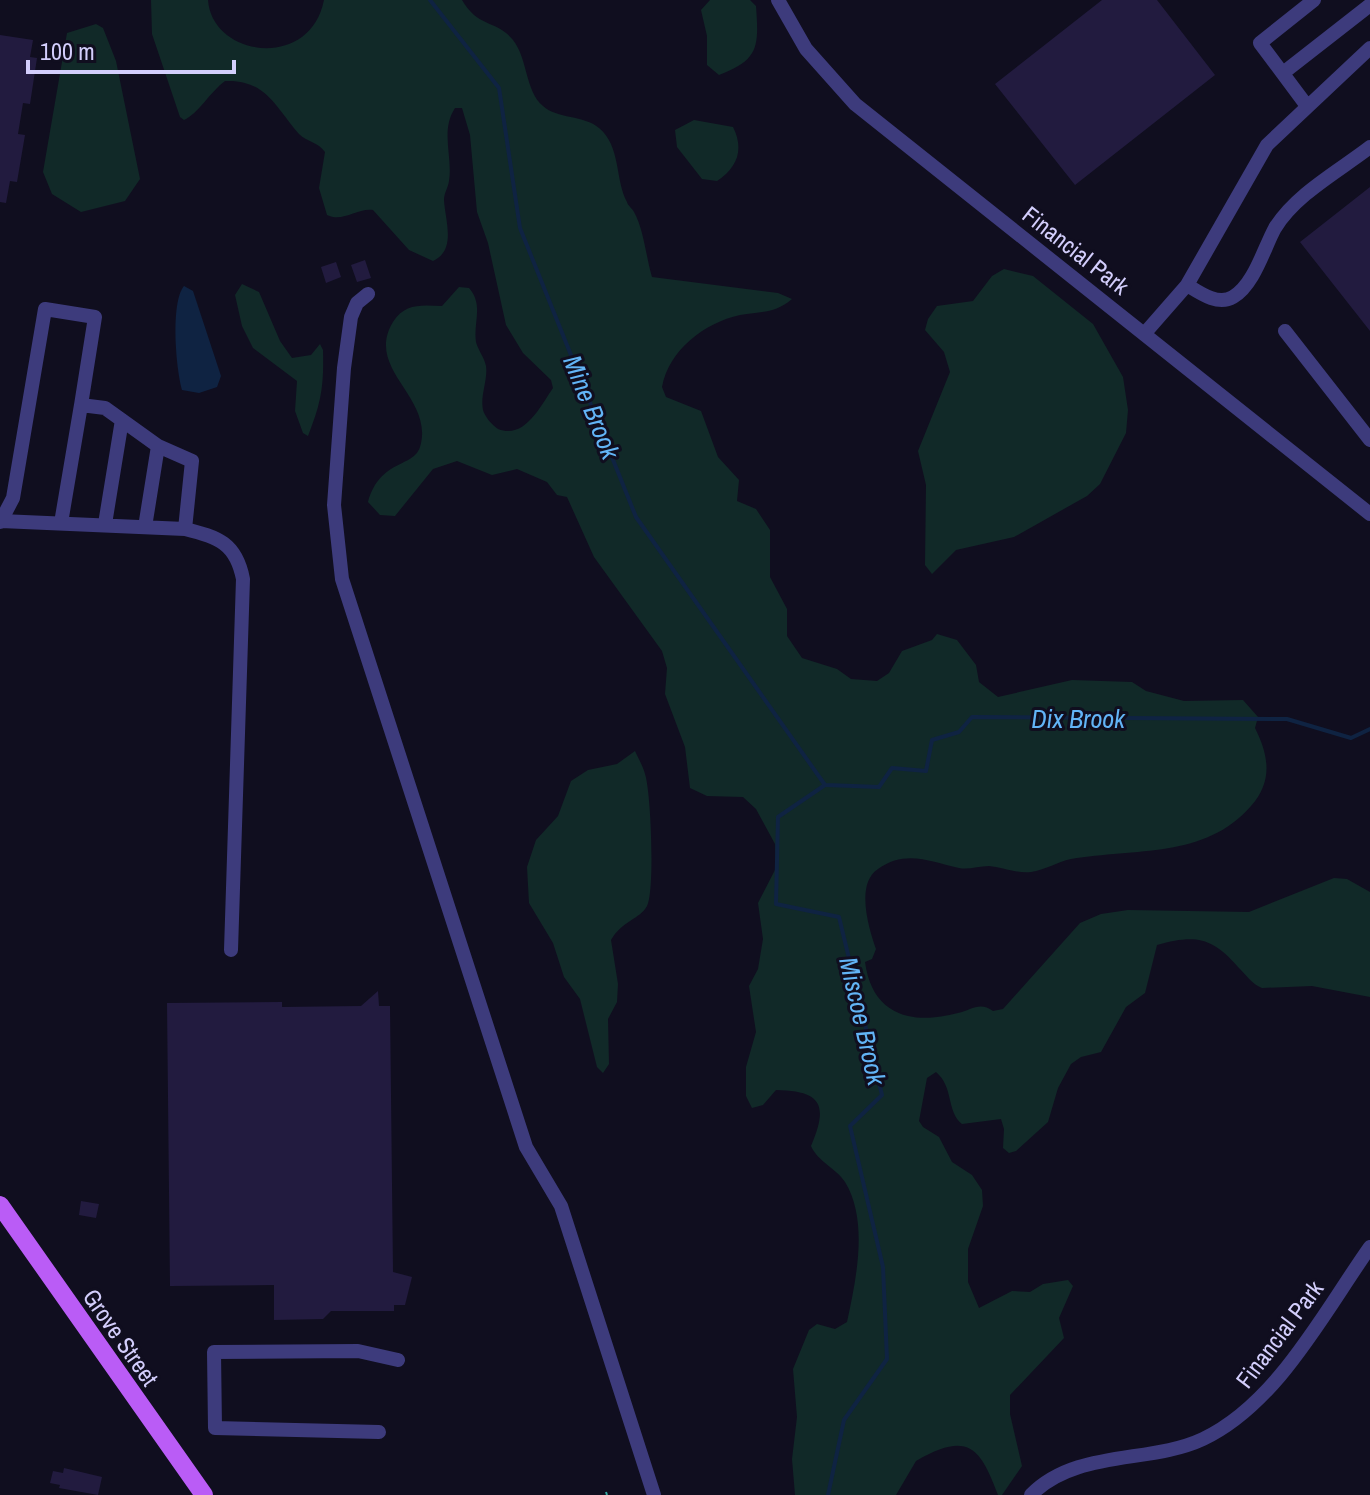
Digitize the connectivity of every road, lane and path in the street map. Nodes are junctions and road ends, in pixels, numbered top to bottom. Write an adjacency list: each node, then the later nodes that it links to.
1 (778, 0): 11 (lane, Financial Park)
2 (1314, 0): 5 (lane)
3 (1370, 5): 5 (lane)
4 (1370, 48): 6 (lane)
5 (1283, 73): 6 (lane)
6 (1307, 106): 8 (lane)
7 (1370, 147): 8 (lane)
8 (1187, 285): 11 (lane)
9 (368, 294): 28 (lane)
10 (1285, 331): 14 (lane)
11 (1145, 333): 16 (lane, Financial Park)
12 (81, 405): 13 (lane); 17 (lane); 18 (lane)
13 (122, 420): 15 (lane); 19 (lane)
14 (1370, 440)
15 (158, 446): 20 (lane); 21 (lane)
16 (1370, 514)
17 (0, 521): 18 (lane)
18 (61, 523): 19 (lane)
19 (105, 524): 20 (lane)
20 (145, 527): 21 (lane)
21 (185, 529): 22 (lane)
22 (231, 950)
23 (0, 1205): 27 (main road, Grove Street)
24 (1370, 1247): 29 (lane, Financial Park)
25 (398, 1360): 26 (lane)
26 (379, 1432)
27 (204, 1495)
28 (654, 1495)
29 (1031, 1495)

